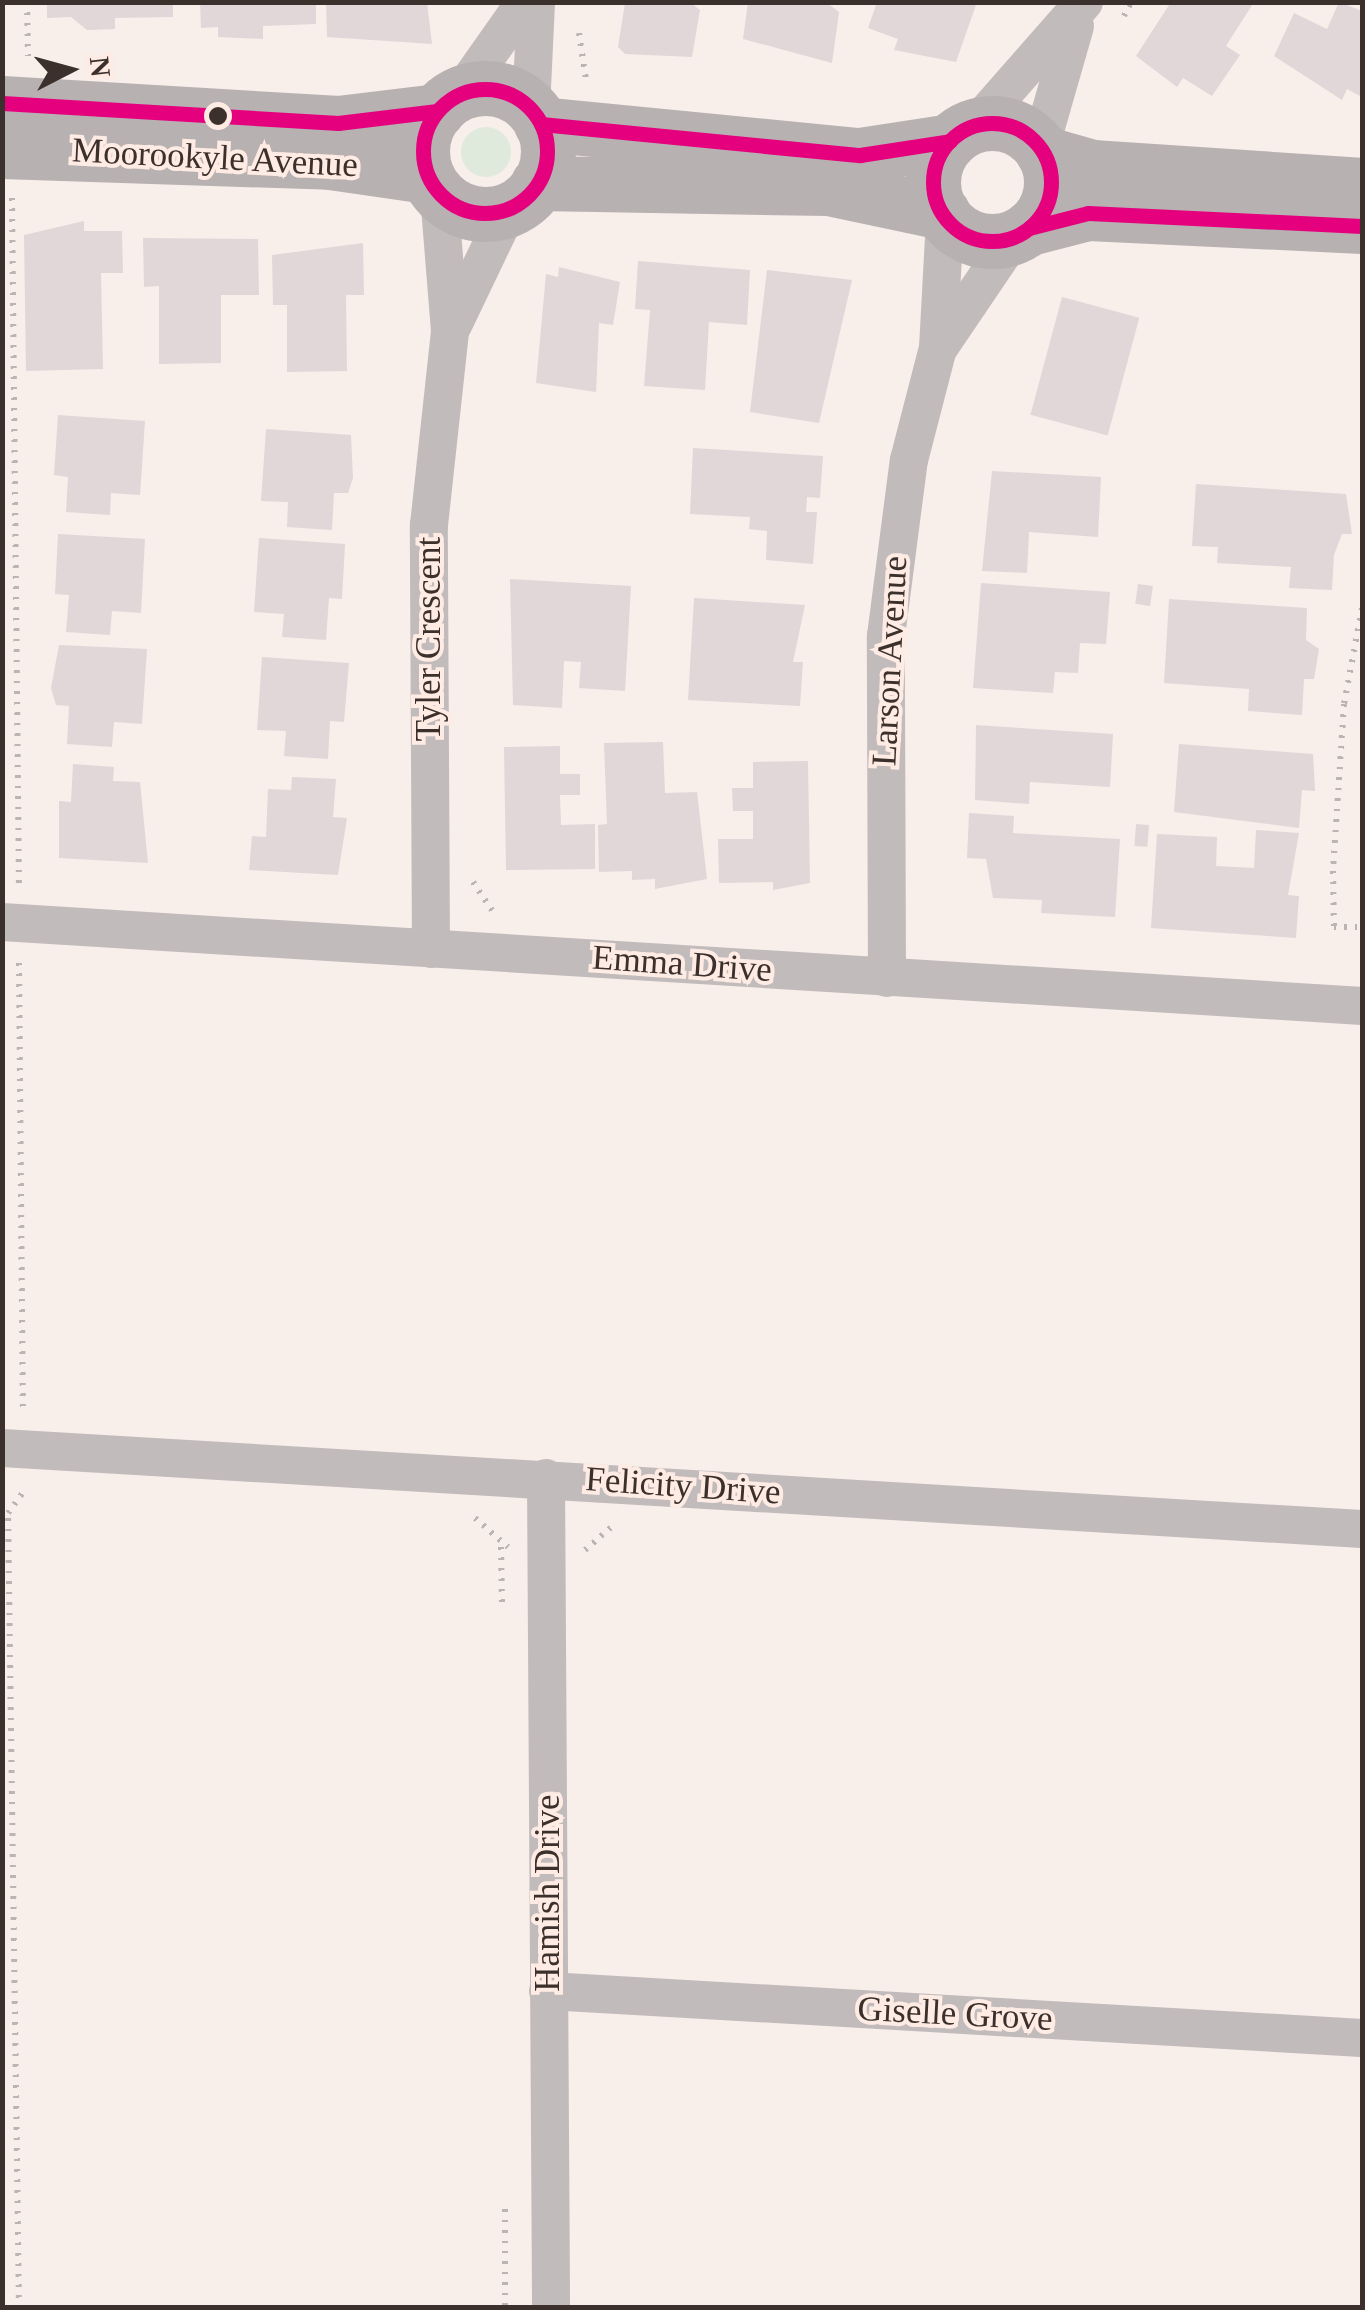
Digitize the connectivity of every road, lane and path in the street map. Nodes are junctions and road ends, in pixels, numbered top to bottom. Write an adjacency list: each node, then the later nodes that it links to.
1 (27, 2): 7 (path)
2 (525, 2): 5 (street)
3 (536, 2): 6 (street)
4 (1082, 6): 8 (street); 9 (street)
5 (449, 102): 6 (street); 7 (street, Moorookyle Avenue); 10 (street)
6 (536, 117): 8 (street); 12 (street)
7 (10, 127): 10 (street, Moorookyle Avenue); 20 (path)
8 (962, 133): 9 (street); 13 (street)
9 (1041, 150): 11 (street); 15 (street)
10 (433, 185): 12 (street); 16 (street, Tyler Crescent)
11 (1362, 186)
12 (523, 197): 13 (street); 16 (street, Tyler Crescent)
13 (944, 215): 15 (street); 17 (street, Larson Avenue)
14 (1362, 226): 15 (street)
15 (1021, 233): 17 (street, Larson Avenue)
16 (450, 331): 22 (street, Tyler Crescent)
17 (938, 348): 24 (street, Larson Avenue)
18 (1362, 608): 21 (path)
19 (473, 864): 23 (path)
20 (11, 922): 22 (street, Emma Drive); 26 (path)
21 (1362, 927)
22 (431, 949): 23 (street, Emma Drive)
23 (490, 952): 24 (street, Emma Drive)
24 (886, 978): 25 (street, Emma Drive)
25 (1362, 1006)
26 (13, 1449): 27 (street, Felicity Drive); 31 (path)
27 (546, 1478): 28 (street, Felicity Drive); 29 (street, Hamish Drive)
28 (1362, 1529)
29 (548, 1991): 30 (street, Giselle Grove); 32 (street, Hamish Drive)
30 (1362, 2038)
31 (19, 2308)
32 (551, 2308)

